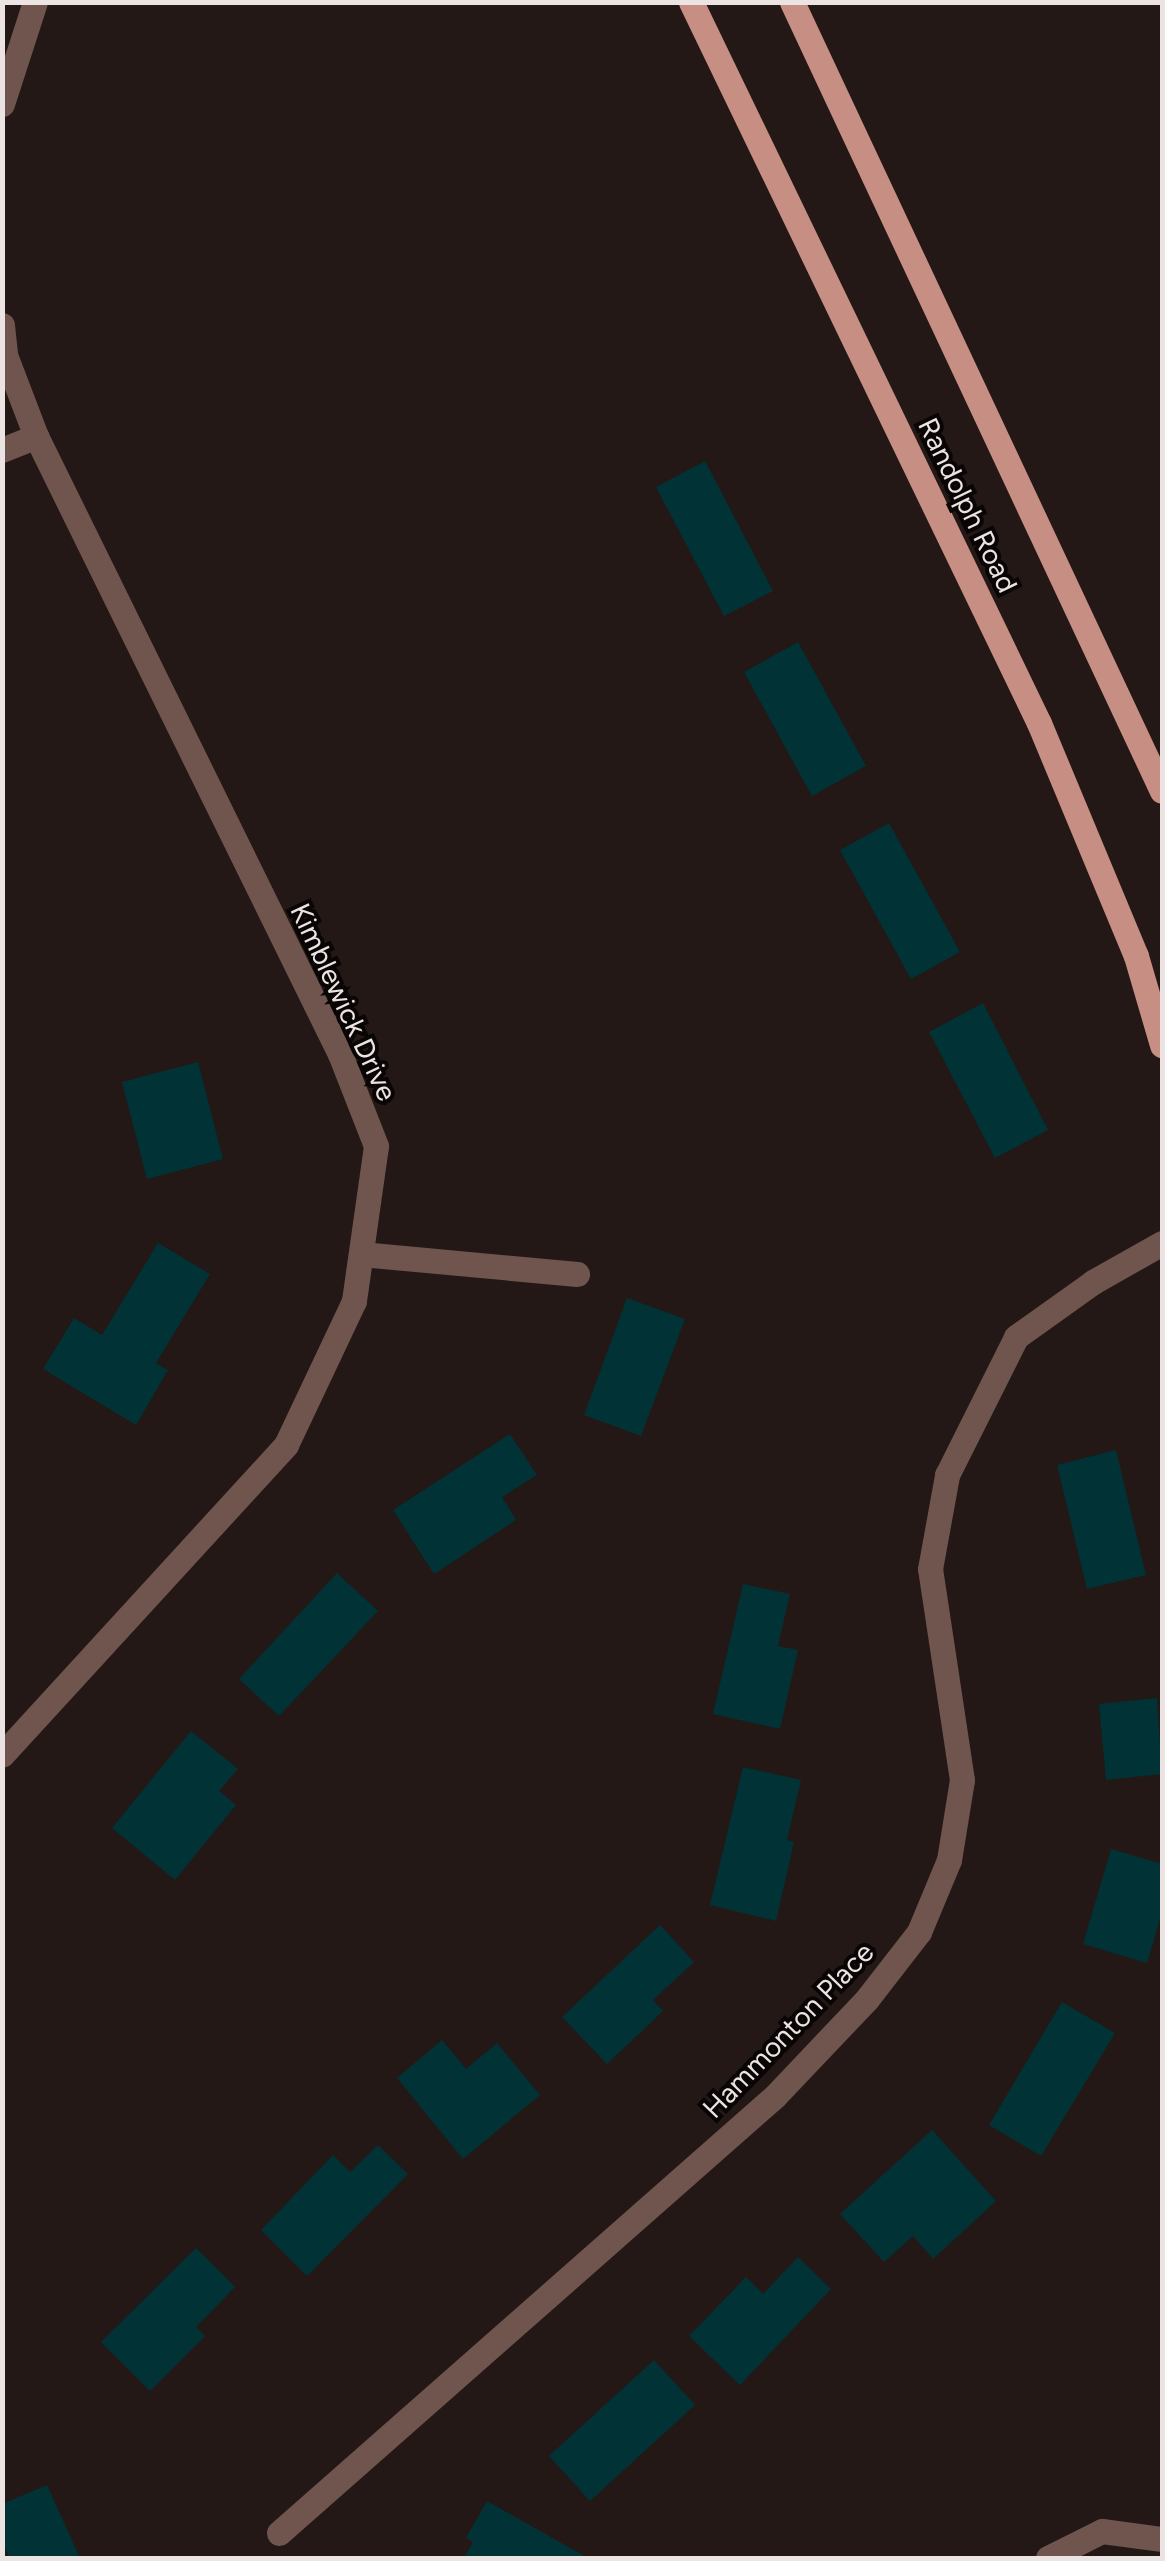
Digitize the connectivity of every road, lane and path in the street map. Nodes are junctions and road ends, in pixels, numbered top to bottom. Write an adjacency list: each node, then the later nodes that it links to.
1 (35, 2): 4 (street)
2 (691, 2): 9 (main road, Randolph Road)
3 (792, 2): 8 (main road, Randolph Road)
4 (2, 104)
5 (2, 325): 6 (street, Kimblewick Drive)
6 (36, 436): 7 (street); 11 (street, Kimblewick Drive)
7 (2, 450)
8 (1162, 791)
9 (1162, 1045)
10 (1162, 1243): 14 (street, Hammonton Place)
11 (361, 1254): 12 (street); 13 (street, Kimblewick Drive)
12 (576, 1274)
13 (2, 1755)
14 (279, 2534)
15 (1162, 2539): 16 (street)
16 (1048, 2558)

